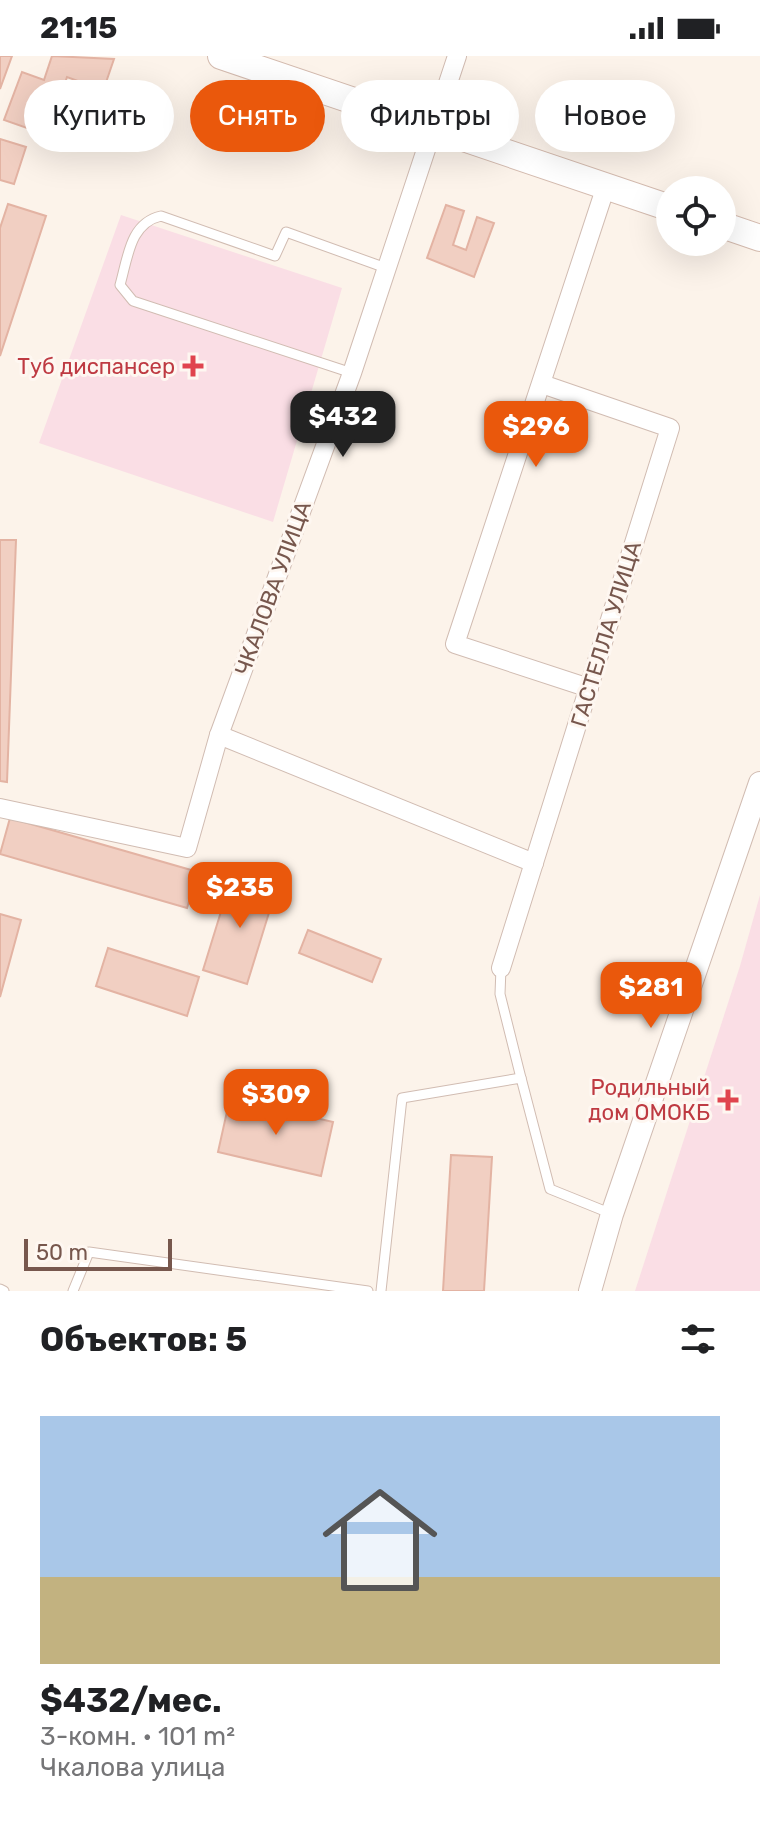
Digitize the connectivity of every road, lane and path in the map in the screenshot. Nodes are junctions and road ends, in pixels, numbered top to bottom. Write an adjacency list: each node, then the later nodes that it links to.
1 (221, 56): 4 (main road)
2 (457, 56): 3 (street, ЧКАЛОВА УЛИЦА)
3 (449, 80)
4 (341, 96)
5 (425, 152): 11 (street, ЧКАЛОВА УЛИЦА)
6 (506, 152): 7 (main road)
7 (606, 186): 8 (main road); 13 (street)
8 (656, 203)
9 (736, 230): 10 (main road)
10 (760, 238)
11 (386, 268): 12 (street, ЧКАЛОВА УЛИЦА); 12 (lane)
12 (352, 373): 15 (street, ЧКАЛОВА УЛИЦА)
13 (542, 384): 14 (street, ГАСТЕЛЛА УЛИЦА); 14 (street)
14 (589, 688): 18 (street, ГАСТЕЛЛА УЛИЦА)
15 (219, 735): 17 (street, ЧКАЛОВА УЛИЦА); 18 (street)
16 (760, 783): 21 (street)
17 (0, 808)
18 (534, 863): 19 (street, ГАСТЕЛЛА УЛИЦА)
19 (501, 968): 20 (lane)
20 (521, 1078): 21 (lane); 24 (lane)
21 (612, 1214): 25 (street)
22 (73, 1291): 23 (lane)
23 (368, 1291)
24 (381, 1291)
25 (590, 1291)

